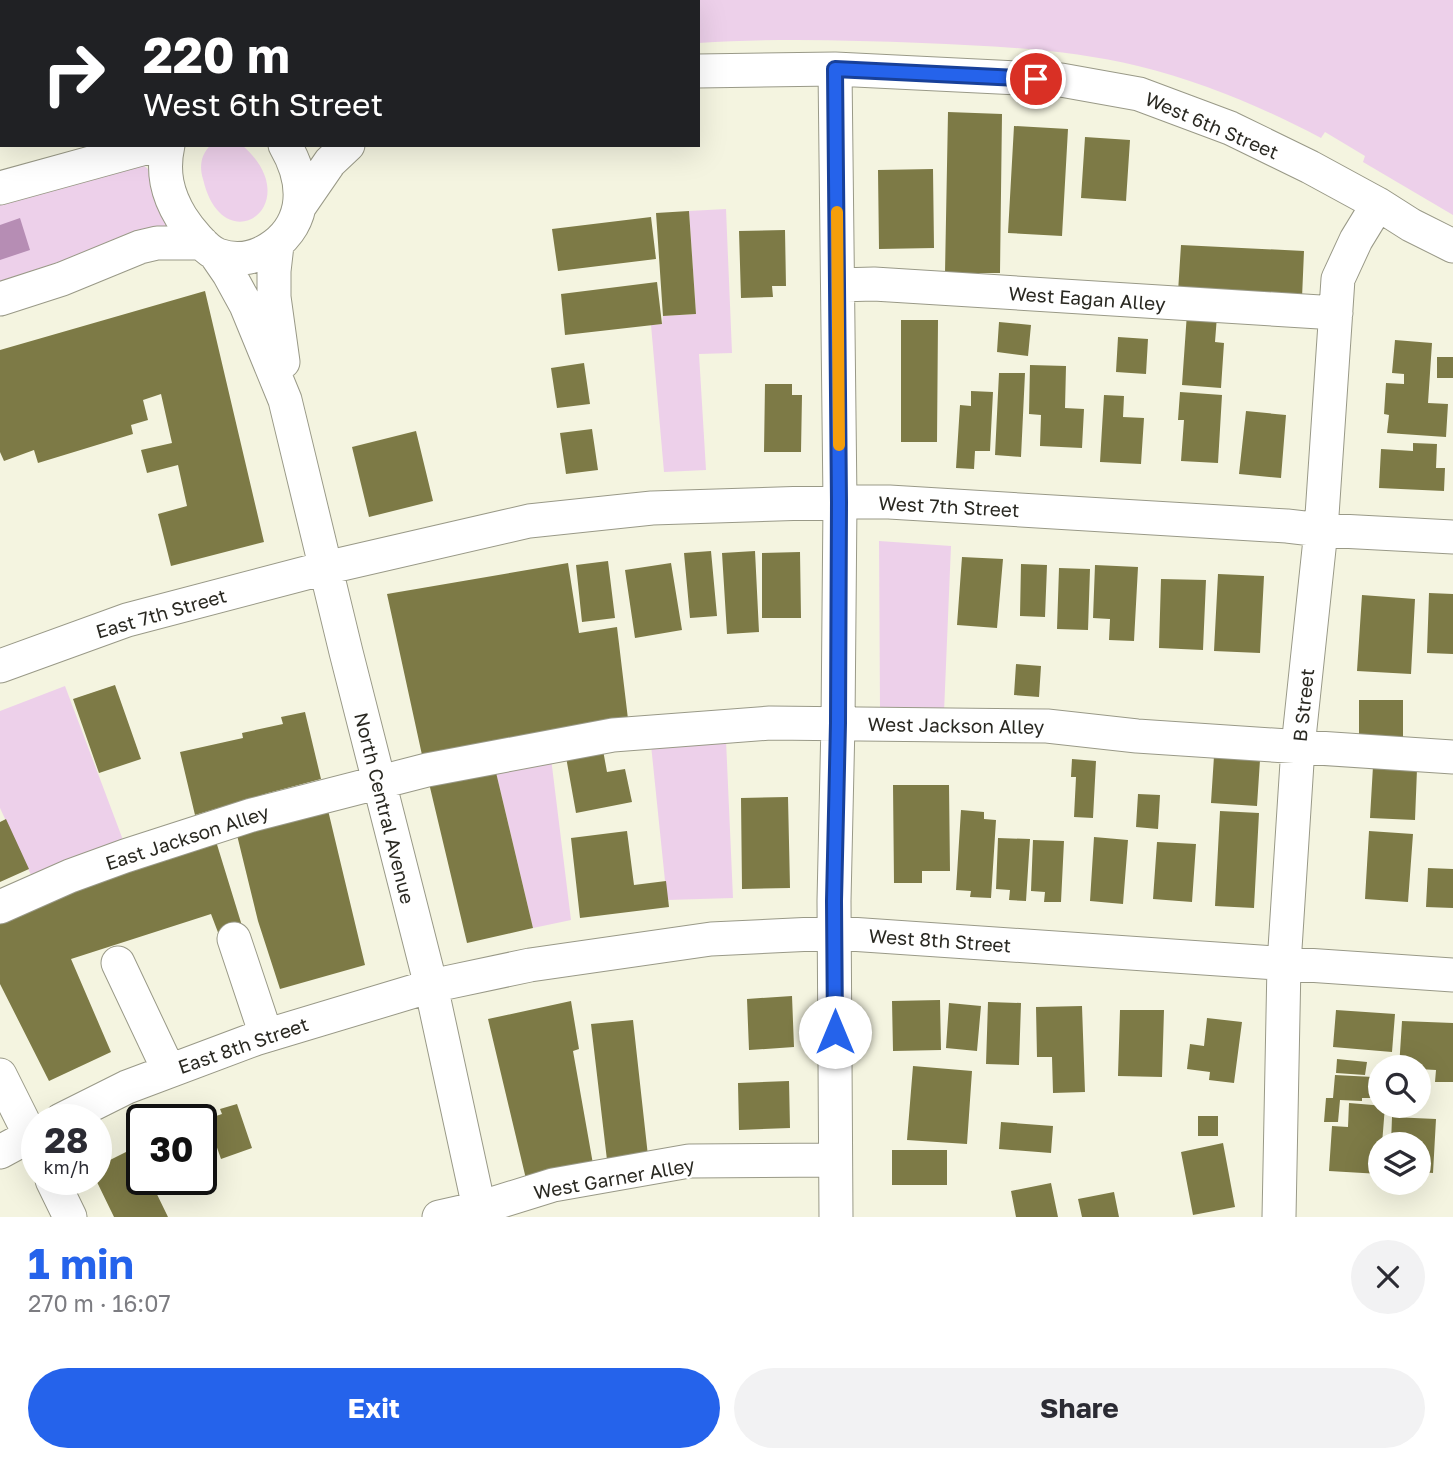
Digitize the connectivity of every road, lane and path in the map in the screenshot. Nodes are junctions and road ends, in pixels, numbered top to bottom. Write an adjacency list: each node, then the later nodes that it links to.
1 (835, 69): 2 (street, West 6th Street); 8 (street, West 6th Street); 13 (street)
2 (700, 71)
3 (149, 147): 7 (street)
4 (168, 147): 12 (street, North Central Avenue)
5 (286, 147): 9 (street)
6 (346, 147): 9 (street)
7 (0, 188)
8 (1378, 204): 11 (street, West 6th Street); 15 (street, B Street)
9 (299, 207): 10 (street)
10 (277, 245): 12 (street); 16 (street, North Central Avenue)
11 (1453, 246)
12 (209, 249): 14 (street); 16 (street, North Central Avenue)
13 (838, 285): 15 (street, West Eagan Alley); 17 (street)
14 (0, 299)
15 (1336, 313): 18 (street, B Street)
16 (285, 400): 20 (street, North Central Avenue)
17 (839, 502): 18 (street, West 7th Street); 20 (street, West 7th Street); 22 (street)
18 (1321, 530): 19 (street, West 7th Street); 23 (street, B Street)
19 (1453, 537)
20 (325, 568): 21 (street, East 7th Street); 25 (street, North Central Avenue)
21 (0, 666)
22 (838, 723): 23 (street, West Jackson Alley); 25 (street, West Jackson Alley); 27 (street)
23 (1298, 747): 24 (street, West Jackson Alley); 30 (street, B Street)
24 (1453, 757)
25 (379, 783): 26 (street, East Jackson Alley); 32 (street, North Central Avenue)
26 (0, 907)
27 (835, 933): 30 (street, West 8th Street); 32 (street, West 8th Street); 40 (street)
28 (234, 939): 33 (street)
29 (118, 963): 34 (street)
30 (1284, 964): 31 (street, West 8th Street); 46 (street, B Street)
31 (1453, 975)
32 (430, 986): 33 (street, East 8th Street); 42 (street, North Central Avenue)
33 (267, 1035): 34 (street, East 8th Street)
34 (169, 1071): 36 (street, East 8th Street)
35 (0, 1075): 37 (street)
36 (93, 1104)
37 (21, 1113)
38 (21, 1145): 39 (street)
39 (0, 1153)
40 (835, 1160): 42 (street, West Garner Alley); 45 (street)
41 (59, 1195): 43 (street)
42 (480, 1212): 44 (street, West Garner Alley)
43 (70, 1217)
44 (439, 1217)
45 (836, 1217)
46 (1279, 1217)

